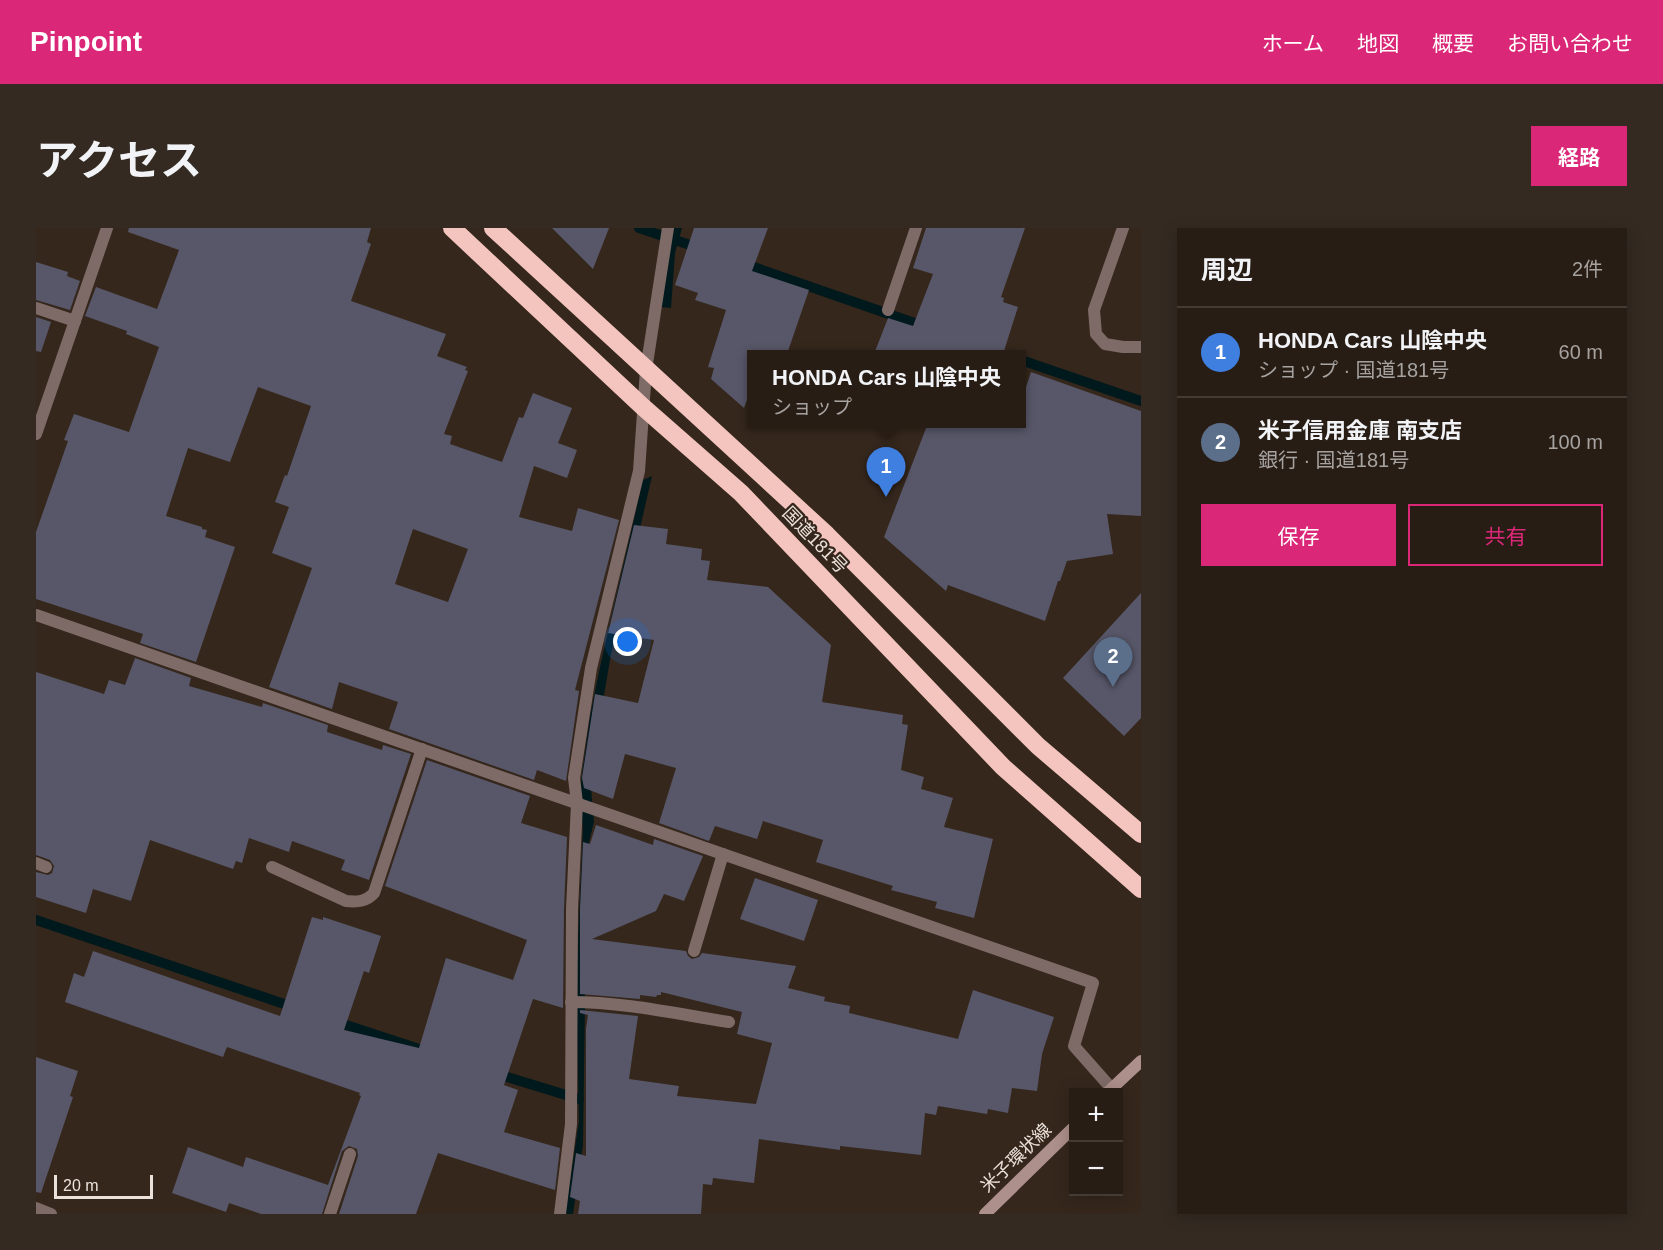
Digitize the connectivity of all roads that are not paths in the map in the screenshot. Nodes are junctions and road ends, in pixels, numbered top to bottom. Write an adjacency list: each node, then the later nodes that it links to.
1 (107, 228): 9 (street)
2 (452, 228): 12 (highway, 国道181号)
3 (493, 228): 11 (highway, 国道181号)
4 (668, 228): 11 (street)
5 (916, 228): 8 (street)
6 (1123, 228): 10 (street)
7 (36, 308): 9 (street)
8 (888, 310)
9 (75, 321): 13 (street)
10 (1141, 347)
11 (646, 370): 12 (street); 17 (highway, 国道181号)
12 (643, 407): 16 (street); 20 (highway, 国道181号)
13 (36, 434)
14 (36, 615): 15 (street)
15 (422, 749): 16 (street); 19 (street)
16 (577, 803): 18 (street); 22 (street)
17 (1141, 834)
18 (723, 854): 21 (street); 25 (street)
19 (272, 867)
20 (1141, 889)
21 (694, 951)
22 (571, 1002): 23 (street); 32 (street)
23 (729, 1022)
24 (1141, 1061): 26 (main road)
25 (1108, 1088)
26 (1113, 1088)
27 (1069, 1132): 33 (main road, 米子環状線)
28 (351, 1154): 31 (street)
29 (36, 1208): 30 (street)
30 (51, 1214)
31 (330, 1214)
32 (560, 1214)
33 (985, 1214)

